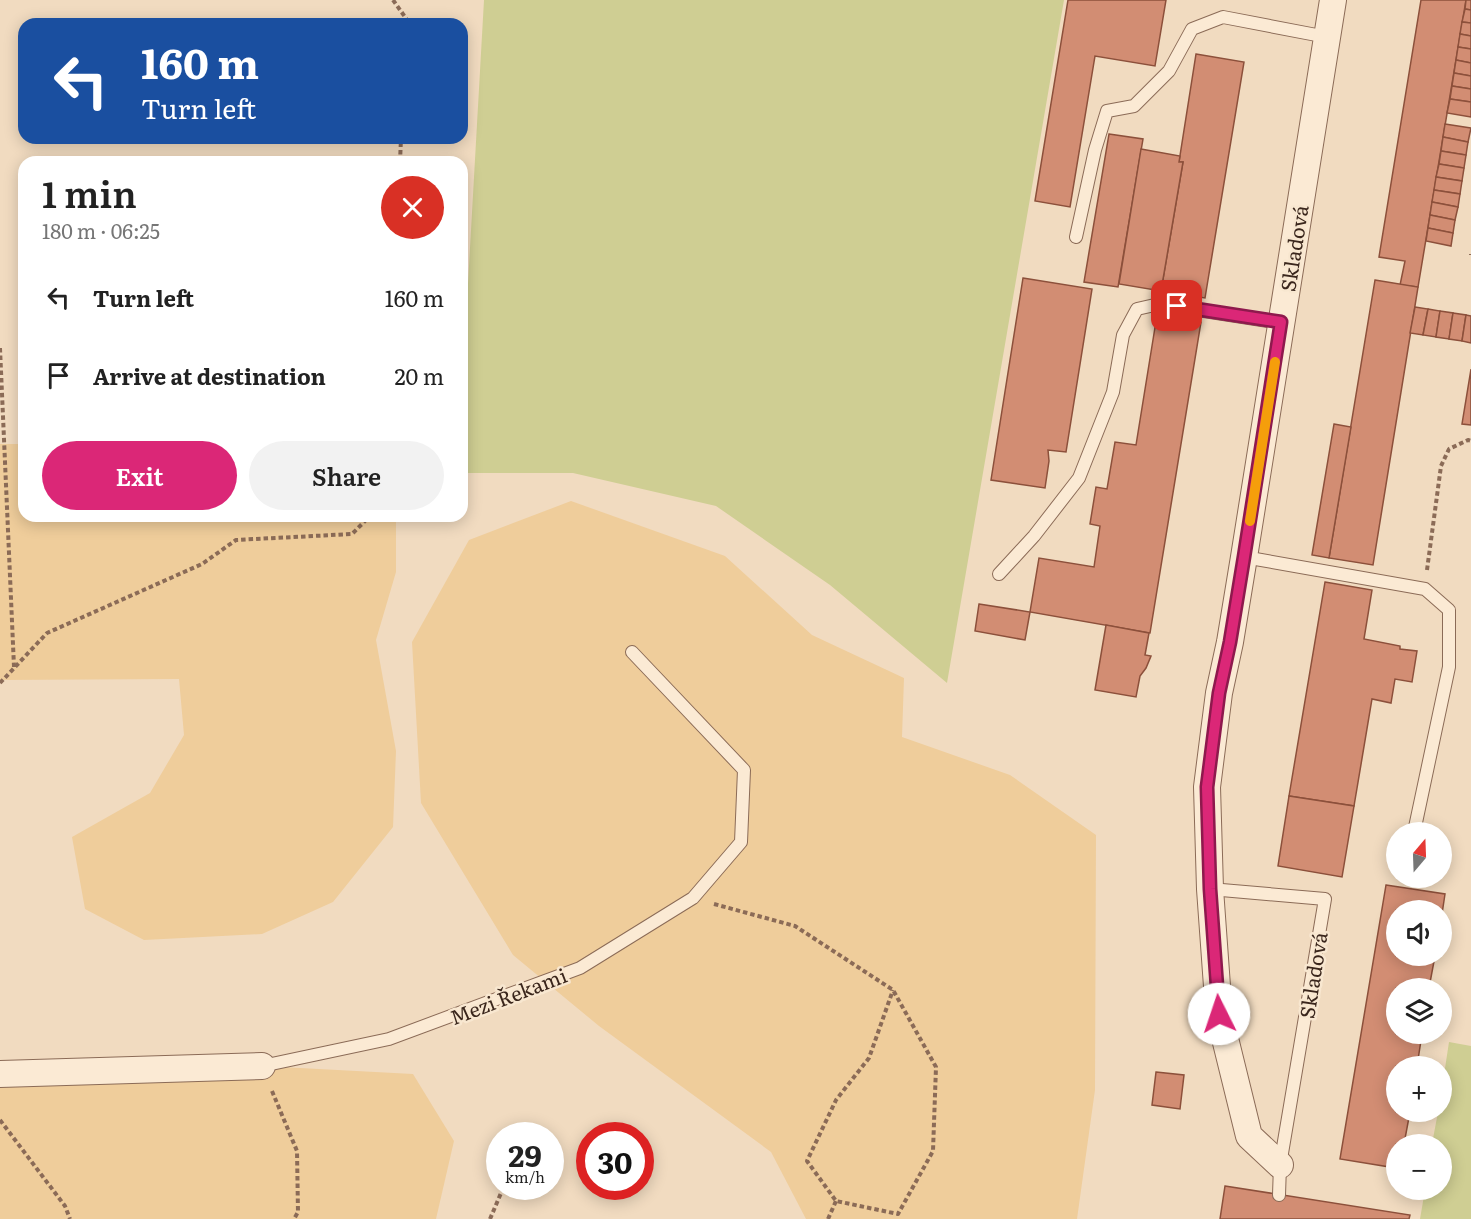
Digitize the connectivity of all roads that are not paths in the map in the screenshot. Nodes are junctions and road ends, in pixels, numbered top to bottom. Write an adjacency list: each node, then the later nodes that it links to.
1 (1333, 0): 2 (street, Skladová)
2 (1327, 37): 3 (lane); 4 (street, Skladová)
3 (1076, 237)
4 (1281, 322): 5 (street, Skladová); 6 (lane)
5 (1244, 557): 8 (lane); 9 (street, Skladová)
6 (999, 574)
7 (632, 652): 10 (lane, Mezi Řekami)
8 (1416, 822)
9 (1210, 889): 12 (street, Skladová); 12 (lane, Skladová)
10 (262, 1066): 11 (street, Mezi Řekami)
11 (0, 1074)
12 (1280, 1165): 13 (lane, Skladová)
13 (1279, 1195)

